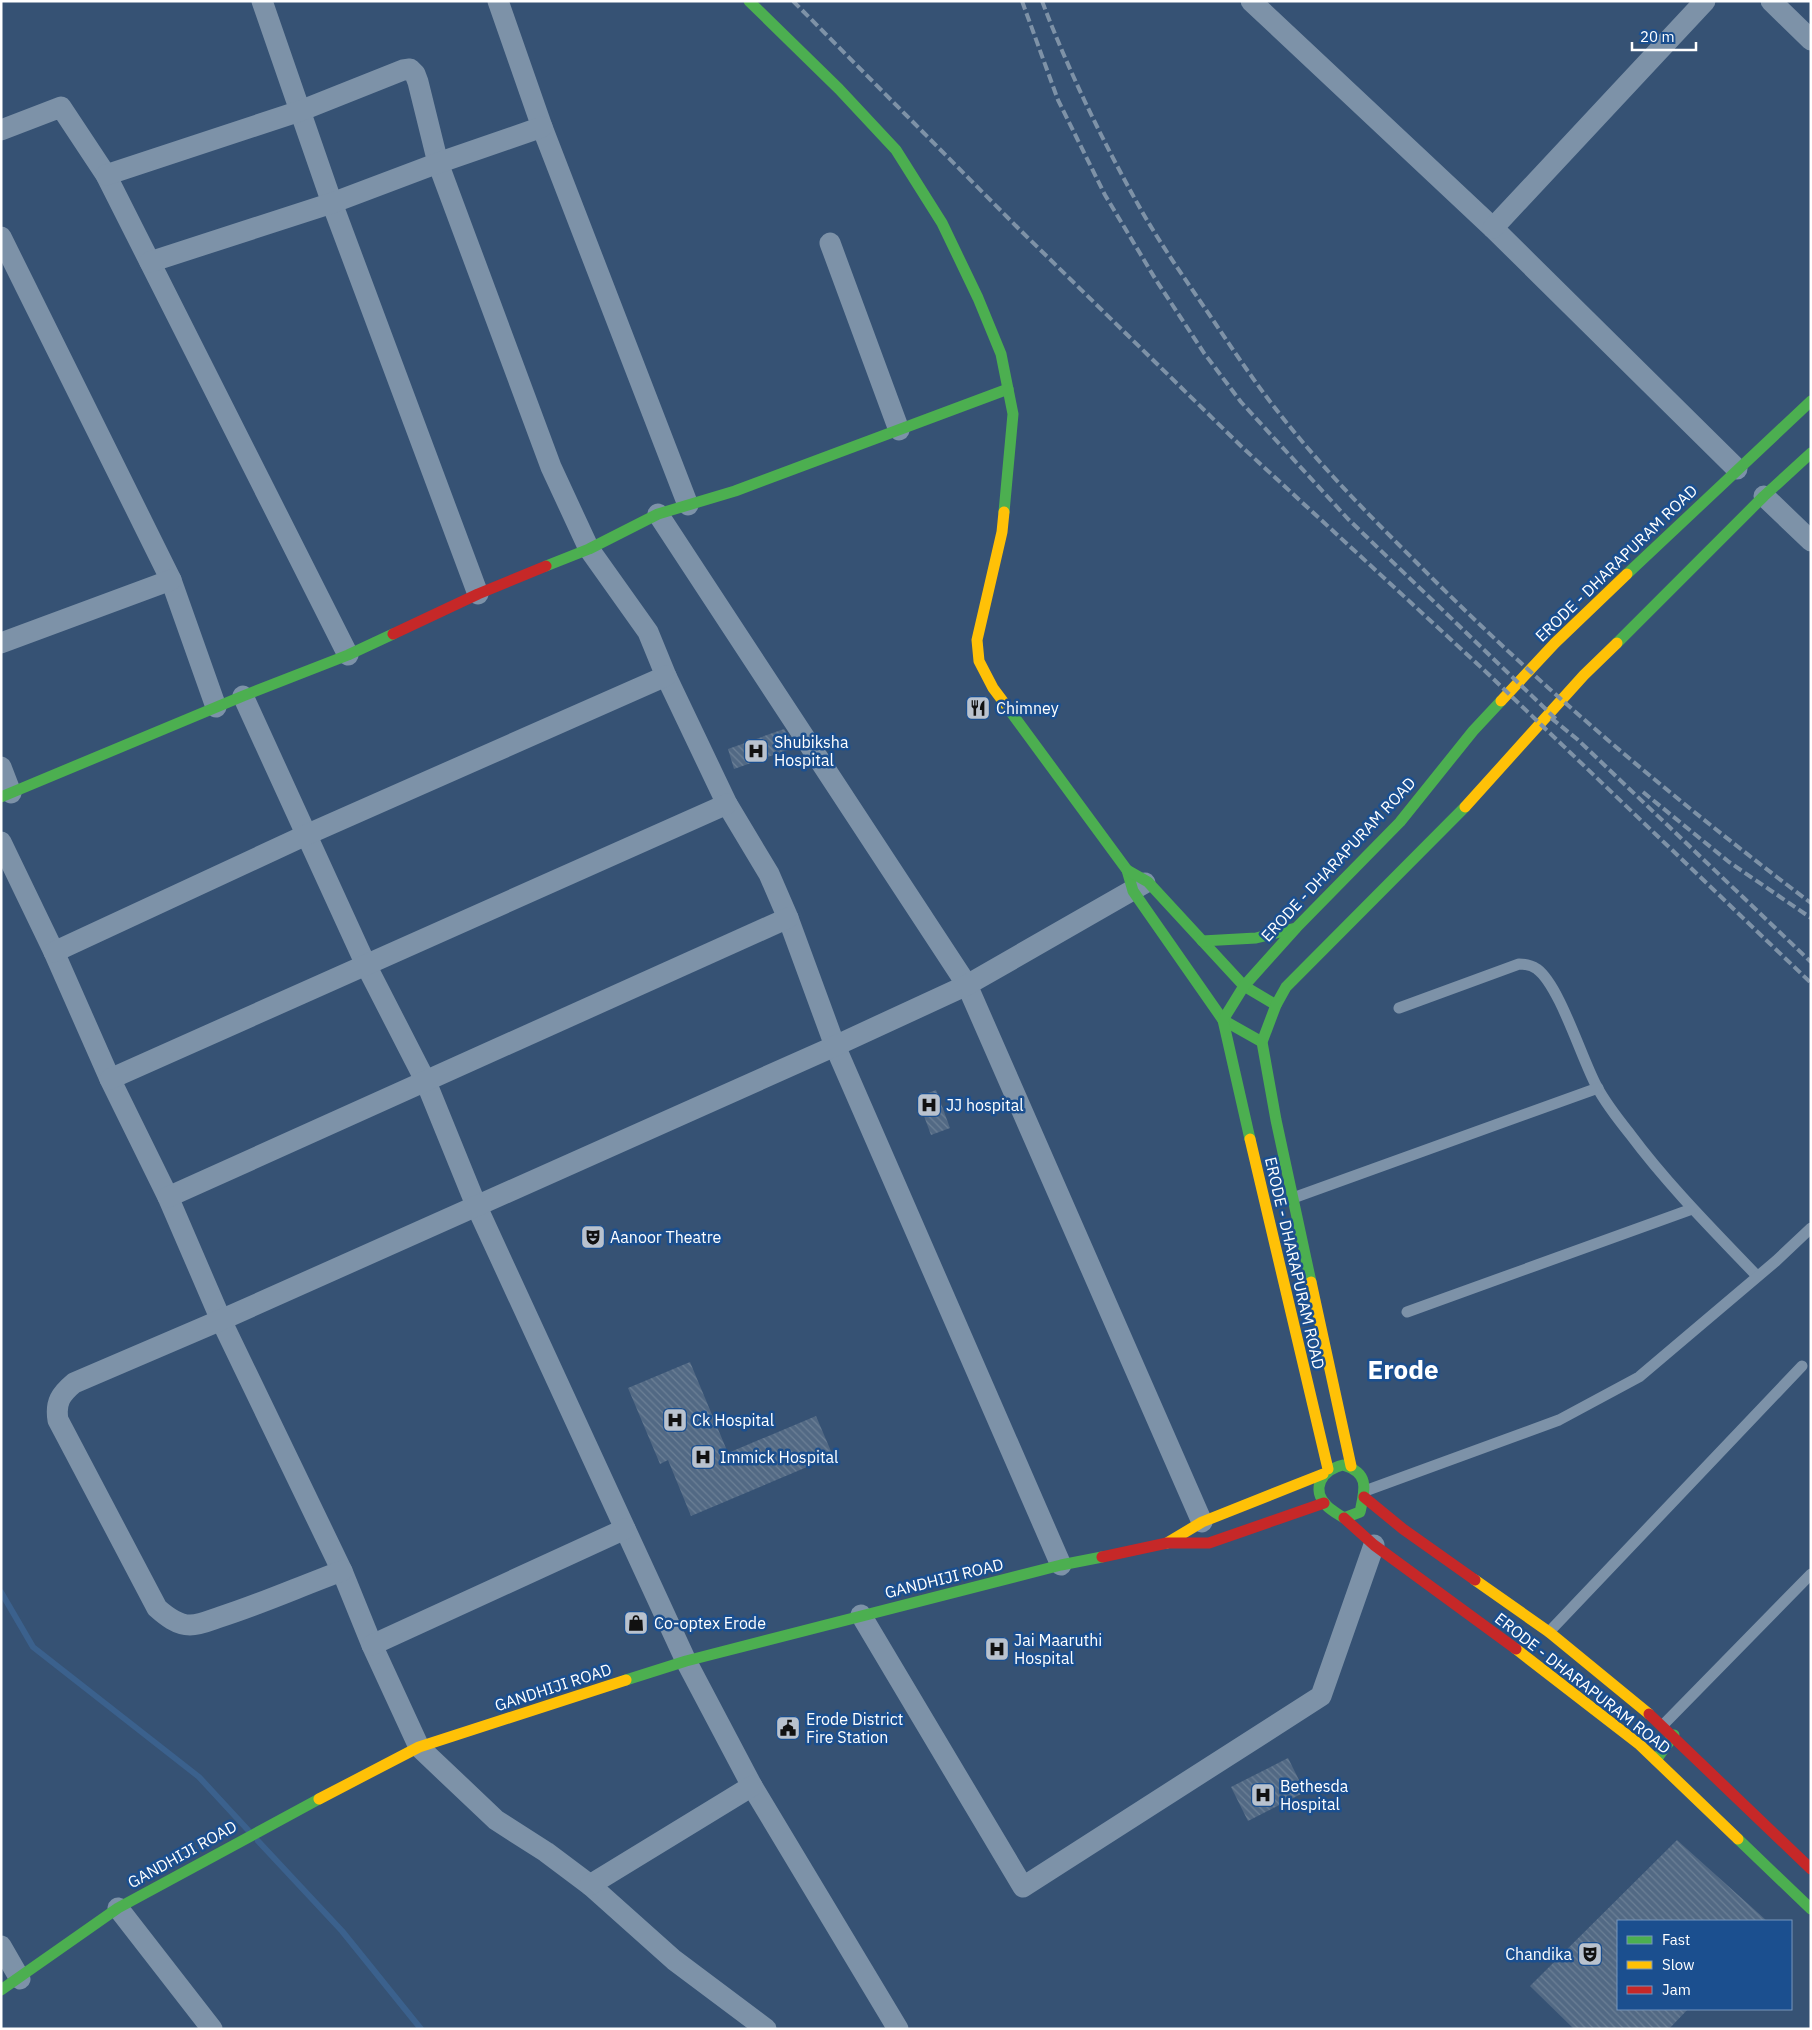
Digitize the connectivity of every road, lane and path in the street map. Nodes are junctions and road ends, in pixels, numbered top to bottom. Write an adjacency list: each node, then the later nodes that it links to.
1 (262, 1): 8 (street)
2 (498, 1): 9 (street)
3 (749, 1): 18 (main road)
4 (1251, 1): 14 (street)
5 (1705, 1): 14 (street)
6 (1771, 1): 7 (street)
7 (1811, 40)
8 (300, 111): 11 (street); 12 (street); 13 (street)
9 (542, 127): 11 (street); 24 (street)
10 (1, 130): 12 (street)
11 (438, 163): 13 (street); 27 (street)
12 (106, 175): 17 (street)
13 (332, 202): 17 (street); 29 (street)
14 (1493, 228): 22 (street)
15 (1, 237): 28 (street)
16 (830, 243): 20 (street)
17 (150, 262): 31 (street)
18 (1008, 389): 20 (main road); 40 (main road)
19 (1811, 401): 22 (main road, ERODE - DHARAPURAM ROAD)
20 (899, 430): 24 (main road)
21 (1811, 453): 23 (main road)
22 (1737, 469): 43 (main road, ERODE - DHARAPURAM ROAD)
23 (1764, 496): 26 (street); 49 (main road)
24 (688, 505): 25 (main road)
25 (658, 514): 27 (main road); 47 (street)
26 (1811, 541)
27 (589, 549): 29 (main road); 32 (street)
28 (171, 580): 30 (street); 34 (street)
29 (478, 594): 31 (main road)
30 (1, 643)
31 (348, 655): 33 (main road)
32 (666, 676): 37 (street); 38 (street)
33 (243, 696): 34 (main road); 38 (street)
34 (216, 707): 36 (main road)
35 (1, 766): 36 (street)
36 (6, 795)
37 (727, 804): 42 (street); 46 (street)
38 (306, 836): 45 (street); 46 (street)
39 (1, 842): 45 (street)
40 (1127, 870): 41 (main road); 41 (main road)
41 (1140, 886): 44 (main road); 47 (street); 51 (main road)
42 (788, 918): 53 (street); 55 (street)
43 (1296, 928): 44 (main road); 48 (main road, ERODE - DHARAPURAM ROAD)
44 (1202, 941): 48 (main road)
45 (54, 952): 54 (street)
46 (366, 965): 54 (street); 55 (street)
47 (967, 984): 53 (street); 71 (street)
48 (1244, 986): 49 (main road); 51 (main road, ERODE - DHARAPURAM ROAD)
49 (1276, 1006): 52 (main road)
50 (1399, 1008): 56 (lane)
51 (1223, 1020): 52 (main road); 67 (main road, ERODE - DHARAPURAM ROAD)
52 (1262, 1042): 58 (main road, ERODE - DHARAPURAM ROAD)
53 (835, 1046): 59 (street); 75 (street)
54 (110, 1079): 57 (street)
55 (426, 1082): 57 (street); 59 (street)
56 (1598, 1088): 58 (lane); 60 (lane)
57 (168, 1197): 64 (street)
58 (1292, 1198): 66 (main road, ERODE - DHARAPURAM ROAD)
59 (476, 1205): 64 (street); 72 (street)
60 (1692, 1209): 62 (lane); 63 (lane)
61 (1811, 1228): 62 (lane)
62 (1757, 1276): 68 (lane)
63 (1407, 1312)
64 (221, 1320): 76 (street); 76 (street)
65 (1802, 1366): 79 (lane)
66 (1351, 1466): 67 (main road); 68 (main road, ERODE - DHARAPURAM ROAD)
67 (1326, 1471): 69 (main road, ERODE - DHARAPURAM ROAD); 71 (main road, GANDHIJI ROAD)
68 (1365, 1494): 70 (main road); 79 (main road)
69 (1324, 1504): 70 (main road, ERODE - DHARAPURAM ROAD); 73 (main road, GANDHIJI ROAD)
70 (1344, 1518): 74 (main road, ERODE - DHARAPURAM ROAD)
71 (1202, 1522): 73 (main road, GANDHIJI ROAD)
72 (625, 1530): 80 (street); 81 (street)
73 (1167, 1542): 75 (main road, GANDHIJI ROAD)
74 (1374, 1545): 78 (street); 85 (main road, ERODE - DHARAPURAM ROAD)
75 (1061, 1565): 78 (main road, GANDHIJI ROAD)
76 (342, 1571): 80 (street)
77 (1811, 1574): 82 (lane)
78 (860, 1616): 81 (main road, GANDHIJI ROAD)
79 (1549, 1632): 82 (main road)
80 (372, 1645): 84 (street)
81 (686, 1661): 84 (main road, GANDHIJI ROAD); 86 (street)
82 (1664, 1725): 83 (main road)
83 (1674, 1735): 85 (main road); 87 (main road)
84 (419, 1747): 88 (street); 89 (main road, GANDHIJI ROAD)
85 (1656, 1760): 90 (main road, ERODE - DHARAPURAM ROAD)
86 (752, 1786): 88 (street); 96 (street)
87 (1811, 1869)
88 (590, 1886): 95 (street)
89 (118, 1908): 92 (main road, GANDHIJI ROAD); 94 (street)
90 (1811, 1909)
91 (1, 1946): 92 (street)
92 (20, 1979): 93 (main road, GANDHIJI ROAD)
93 (1, 1990)
94 (212, 2029)
95 (766, 2029)
96 (898, 2029)

